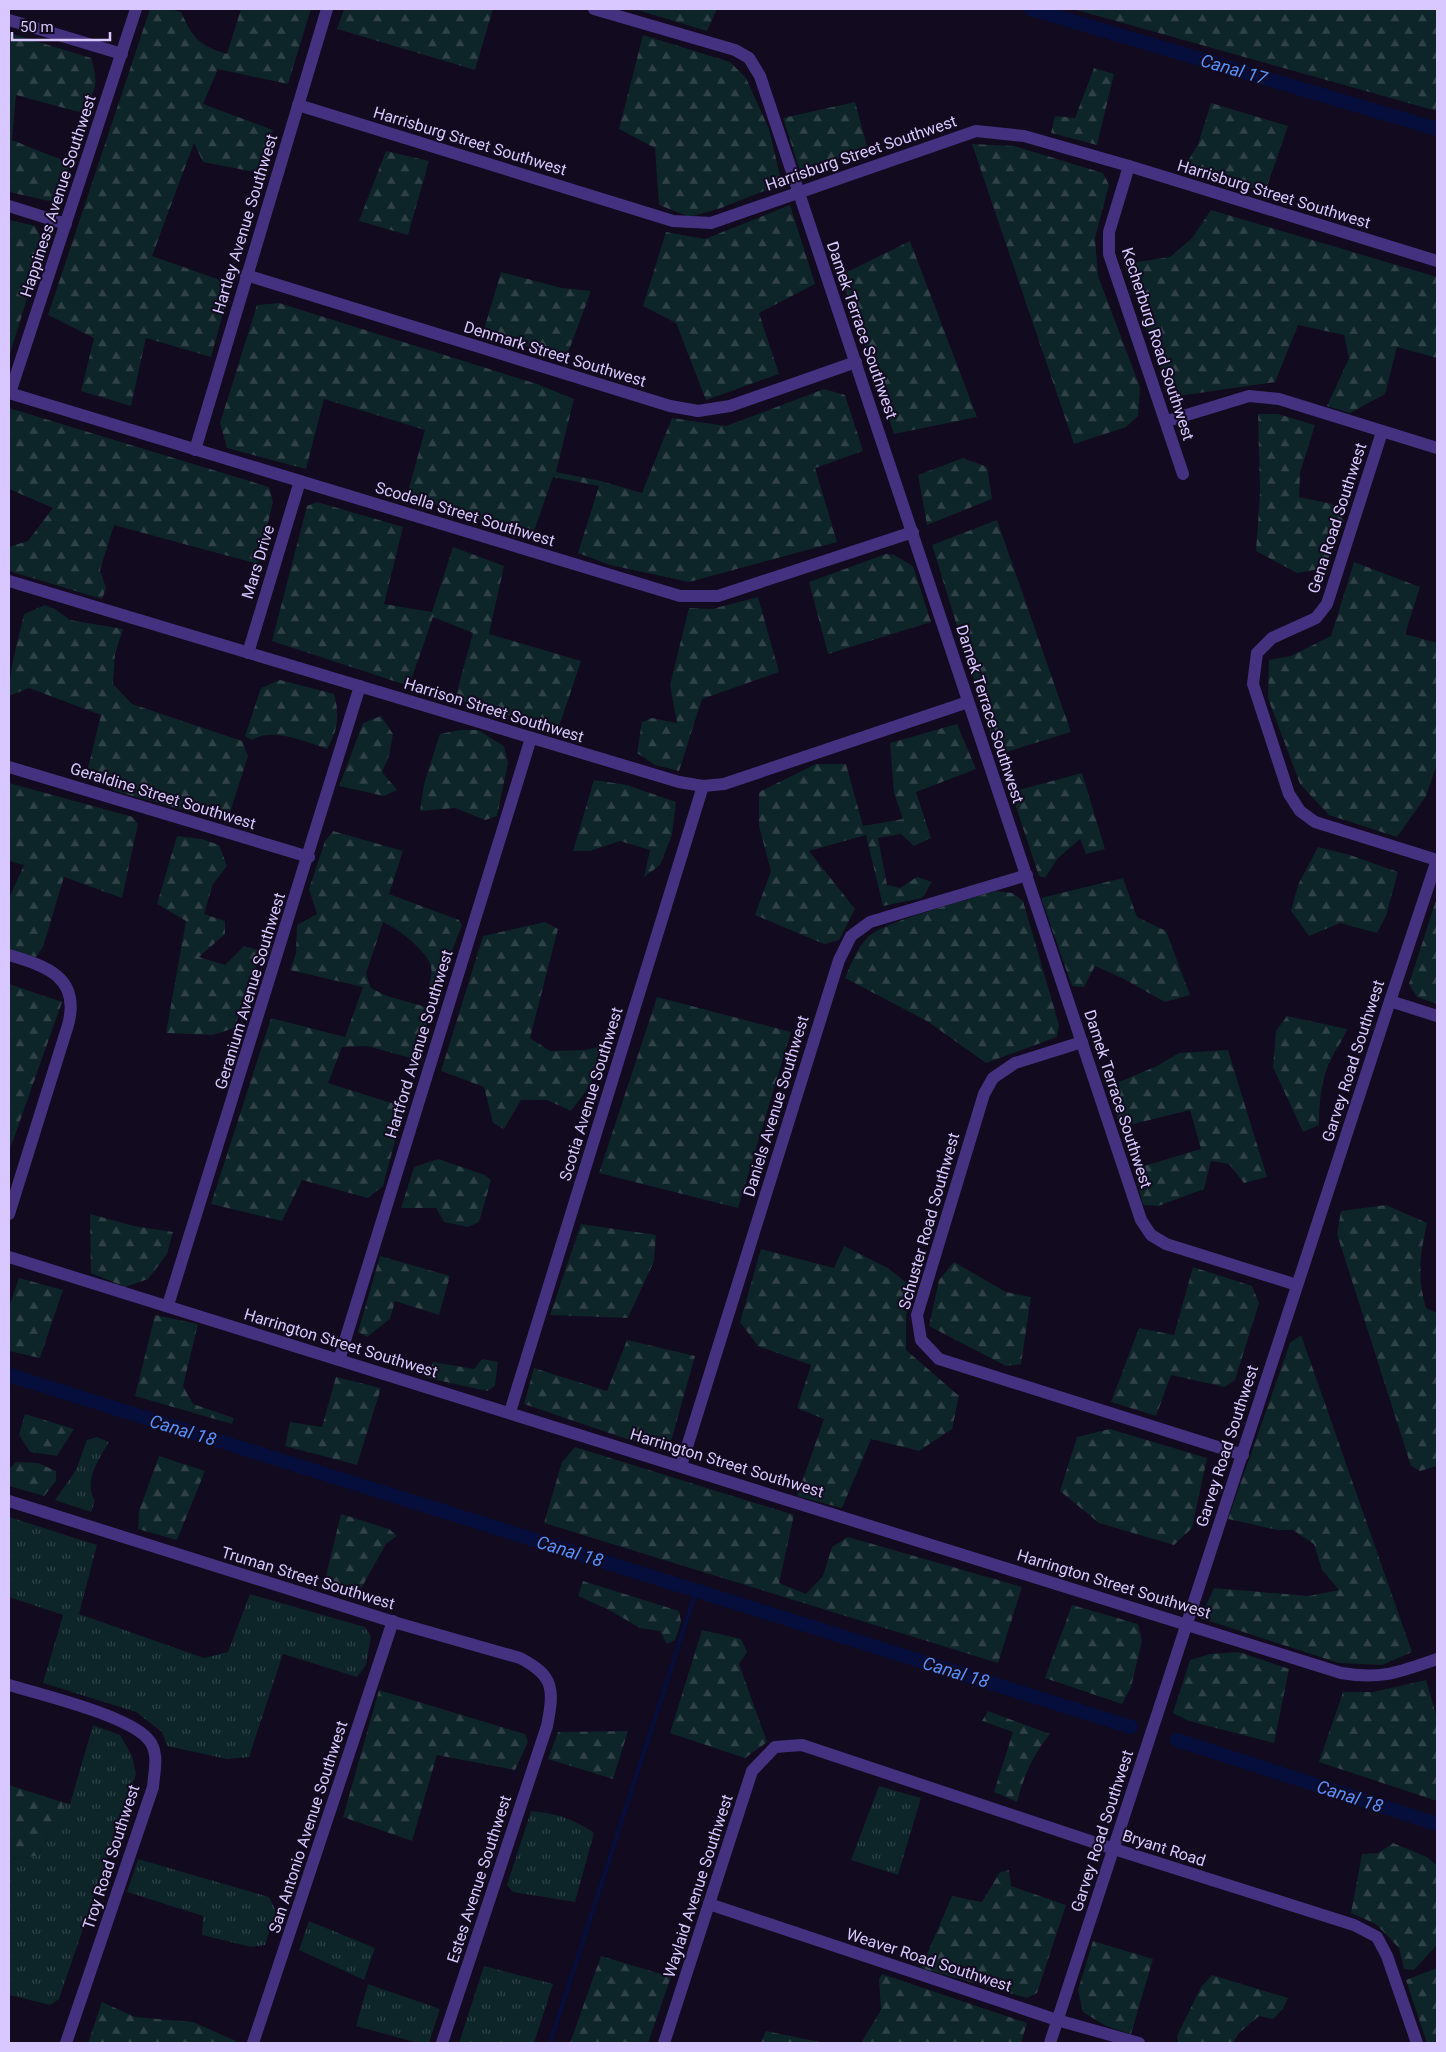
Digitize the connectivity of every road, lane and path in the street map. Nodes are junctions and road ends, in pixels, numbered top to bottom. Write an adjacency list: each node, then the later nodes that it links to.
1 (136, 9): 5 (street, Happiness Avenue Southwest)
2 (327, 9): 6 (street, Hartley Avenue Southwest)
3 (594, 9): 8 (street, Damek Terrace Southwest)
4 (9, 20): 5 (street)
5 (122, 54): 10 (street, Happiness Avenue Southwest)
6 (298, 105): 8 (street, Harrisburg Street Southwest); 12 (street, Hartley Avenue Southwest)
7 (1129, 166): 8 (street, Harrisburg Street Southwest); 11 (street, Harrisburg Street Southwest); 15 (street, Kecherburg Road Southwest)
8 (798, 191): 13 (street, Damek Terrace Southwest)
9 (9, 206): 10 (street)
10 (66, 224): 14 (street, Happiness Avenue Southwest)
11 (1437, 262)
12 (246, 275): 13 (street, Denmark Street Southwest); 18 (street, Hartley Avenue Southwest)
13 (856, 362): 21 (street, Damek Terrace Southwest)
14 (9, 393): 18 (street, Scodella Street Southwest)
15 (1167, 421): 16 (street); 19 (street, Kecherburg Road Southwest)
16 (1382, 432): 17 (street); 30 (street, Gena Road Southwest)
17 (1437, 448)
18 (195, 450): 20 (street, Scodella Street Southwest)
19 (1183, 474)
20 (300, 481): 21 (street, Scodella Street Southwest); 23 (street, Mars Drive)
21 (913, 532): 25 (street, Damek Terrace Southwest)
22 (9, 581): 23 (street, Harrison Street Southwest)
23 (248, 653): 24 (street, Harrison Street Southwest)
24 (360, 686): 26 (street, Harrison Street Southwest); 29 (street, Geranium Avenue Southwest)
25 (968, 702): 28 (street, Harrison Street Southwest); 31 (street, Damek Terrace Southwest)
26 (531, 738): 28 (street, Harrison Street Southwest); 40 (street, Hartford Avenue Southwest)
27 (9, 767): 29 (street, Geraldine Street Southwest)
28 (703, 786): 41 (street, Scotia Avenue Southwest)
29 (309, 857): 39 (street, Geranium Avenue Southwest)
30 (1437, 860): 33 (street, Garvey Road Southwest)
31 (1027, 874): 35 (street, Damek Terrace Southwest); 43 (street, Daniels Avenue Southwest)
32 (9, 955): 36 (street)
33 (1390, 1001): 34 (street); 38 (street, Garvey Road Southwest)
34 (1437, 1016)
35 (1082, 1042): 38 (street, Damek Terrace Southwest); 42 (street, Schuster Road Southwest)
36 (9, 1214)
37 (9, 1257): 39 (street, Harrington Street Southwest)
38 (1296, 1285): 42 (street, Garvey Road Southwest)
39 (168, 1305): 40 (street, Harrington Street Southwest)
40 (339, 1360): 41 (street, Harrington Street Southwest)
41 (510, 1412): 43 (street, Harrington Street Southwest)
42 (1243, 1455): 46 (street, Garvey Road Southwest)
43 (681, 1466): 46 (street, Harrington Street Southwest)
44 (9, 1501): 45 (street, Truman Street Southwest)
45 (393, 1621): 49 (street, Truman Street Southwest); 55 (street, San Antonio Avenue Southwest)
46 (1185, 1624): 47 (street, Harrington Street Southwest); 51 (street, Garvey Road Southwest)
47 (1437, 1659)
48 (9, 1685): 54 (street, Troy Road Southwest)
49 (547, 1726): 56 (street, Estes Avenue Southwest)
50 (775, 1747): 51 (street, Bryant Road); 52 (street, Waylaid Avenue Southwest)
51 (1114, 1849): 53 (street, Garvey Road Southwest); 60 (street, Bryant Road)
52 (709, 1904): 53 (street, Weaver Road Southwest); 57 (street, Waylaid Avenue Southwest)
53 (1058, 2020): 58 (street, Garvey Road Southwest); 59 (street, Weaver Road Southwest)
54 (66, 2043)
55 (253, 2043)
56 (442, 2043)
57 (664, 2043)
58 (1050, 2043)
59 (1139, 2043)
60 (1417, 2043)

